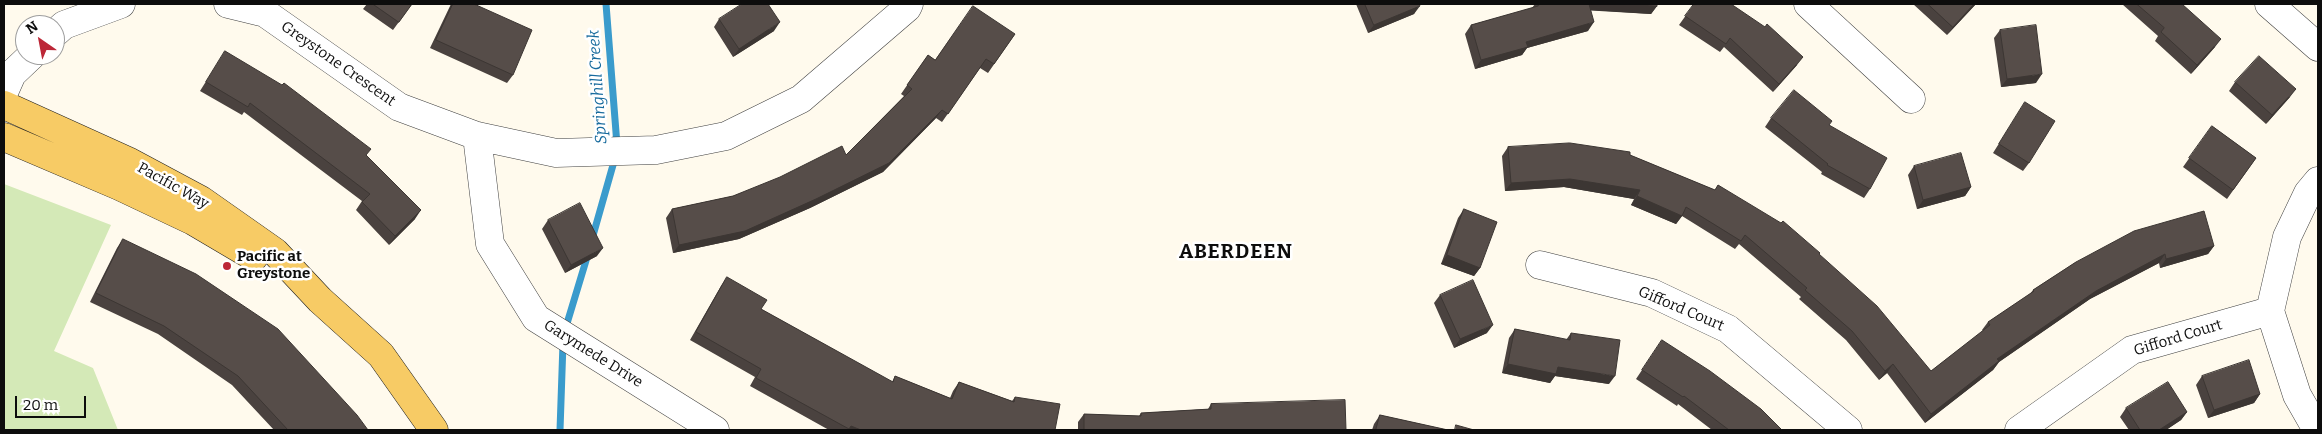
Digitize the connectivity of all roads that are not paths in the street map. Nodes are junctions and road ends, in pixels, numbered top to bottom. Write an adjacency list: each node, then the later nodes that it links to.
1 (121, 4): 6 (street)
2 (228, 4): 12 (street, Greystone Crescent)
3 (909, 4): 12 (street, Greystone Crescent)
4 (1808, 4): 10 (street)
5 (2270, 4): 7 (street)
6 (65, 25)
7 (2318, 47)
8 (21, 65): 9 (street)
9 (4, 92)
10 (1911, 99)
11 (4, 105): 16 (main road, Pacific Way)
12 (477, 136): 19 (street, Garymede Drive)
13 (4, 137): 16 (main road, Pacific Way)
14 (2318, 181): 17 (street)
15 (1540, 265): 20 (street, Gifford Court)
16 (320, 300): 18 (main road, Pacific Way)
17 (2270, 311): 21 (street, Gifford Court); 22 (street)
18 (434, 430)
19 (715, 430)
20 (1848, 430)
21 (2019, 430)
22 (2317, 430)

